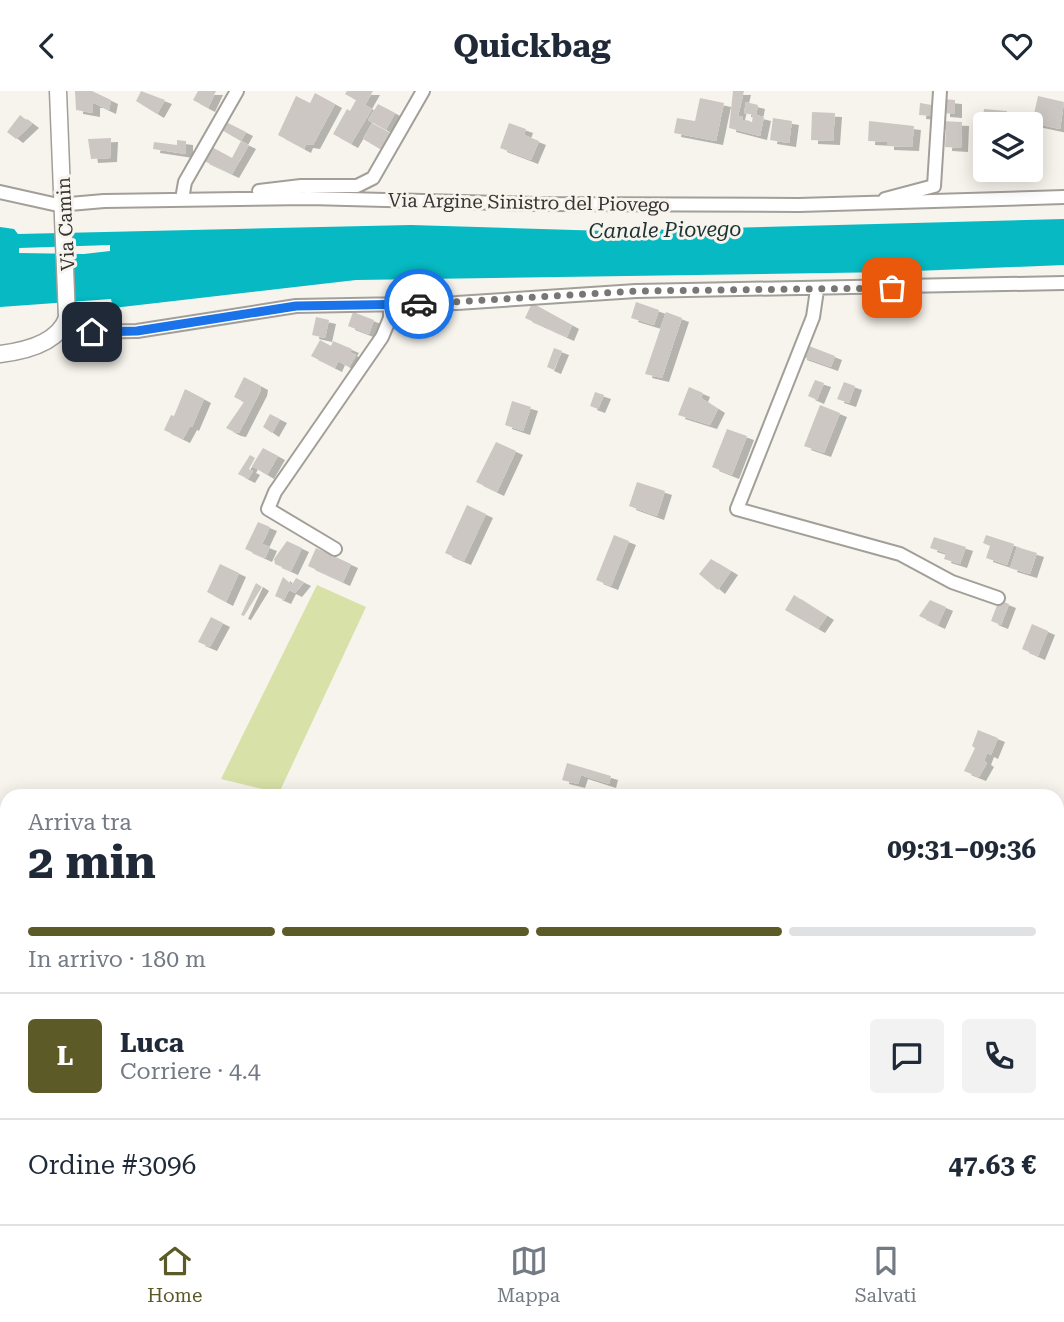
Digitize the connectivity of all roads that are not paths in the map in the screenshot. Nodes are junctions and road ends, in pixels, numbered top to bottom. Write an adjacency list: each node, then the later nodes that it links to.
1 (58, 91): 10 (street, Via Camin)
2 (237, 91): 8 (street)
3 (423, 91): 7 (street, Via Argine Sinistro del Piovego)
4 (940, 91): 9 (street, Via Argine Sinistro del Piovego)
5 (0, 192): 10 (street, Via Argine Sinistro del Piovego)
6 (1064, 197): 9 (street, Via Argine Sinistro del Piovego)
7 (224, 198): 8 (street, Via Argine Sinistro del Piovego); 9 (street, Via Argine Sinistro del Piovego)
8 (182, 199): 10 (street, Via Argine Sinistro del Piovego)
9 (875, 203)
10 (64, 205): 14 (street, Via Camin)
11 (1064, 283): 12 (street)
12 (817, 290): 13 (street); 17 (street)
13 (390, 304): 14 (street); 16 (street)
14 (64, 327): 15 (street)
15 (0, 353)
16 (335, 549)
17 (998, 598)

